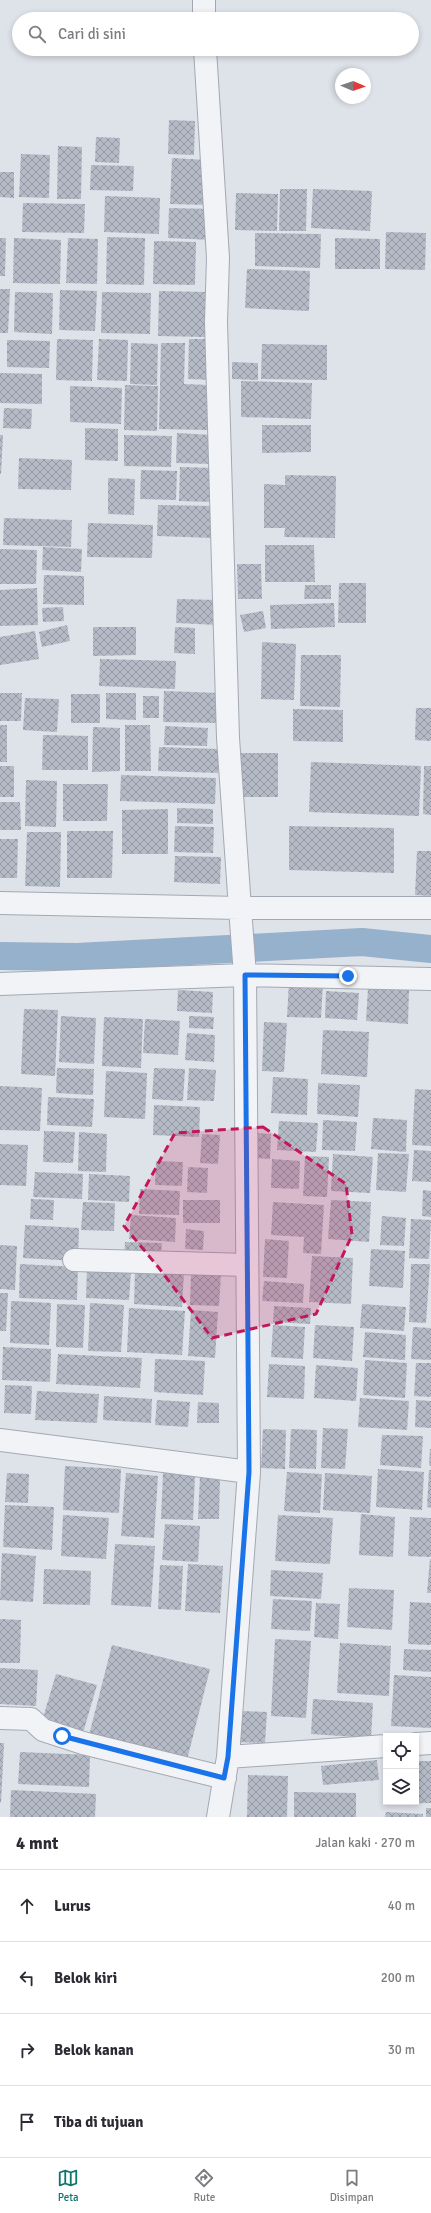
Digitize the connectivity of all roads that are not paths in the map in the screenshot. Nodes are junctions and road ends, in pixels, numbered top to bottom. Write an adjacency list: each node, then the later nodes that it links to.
1 (204, 0): 2 (street)
2 (204, 12)
3 (206, 56): 6 (street)
4 (0, 902): 6 (street)
5 (431, 908): 6 (street)
6 (240, 915): 7 (street)
7 (245, 969): 8 (street); 9 (street); 11 (street)
8 (431, 979)
9 (0, 984)
10 (74, 1260): 11 (street)
11 (247, 1265): 13 (street)
12 (0, 1440): 13 (street)
13 (249, 1472): 18 (street)
14 (0, 1718): 19 (street)
15 (431, 1743): 16 (street)
16 (419, 1744)
17 (383, 1746): 18 (street)
18 (228, 1757): 19 (street)
19 (224, 1778): 20 (street)
20 (218, 1817)

